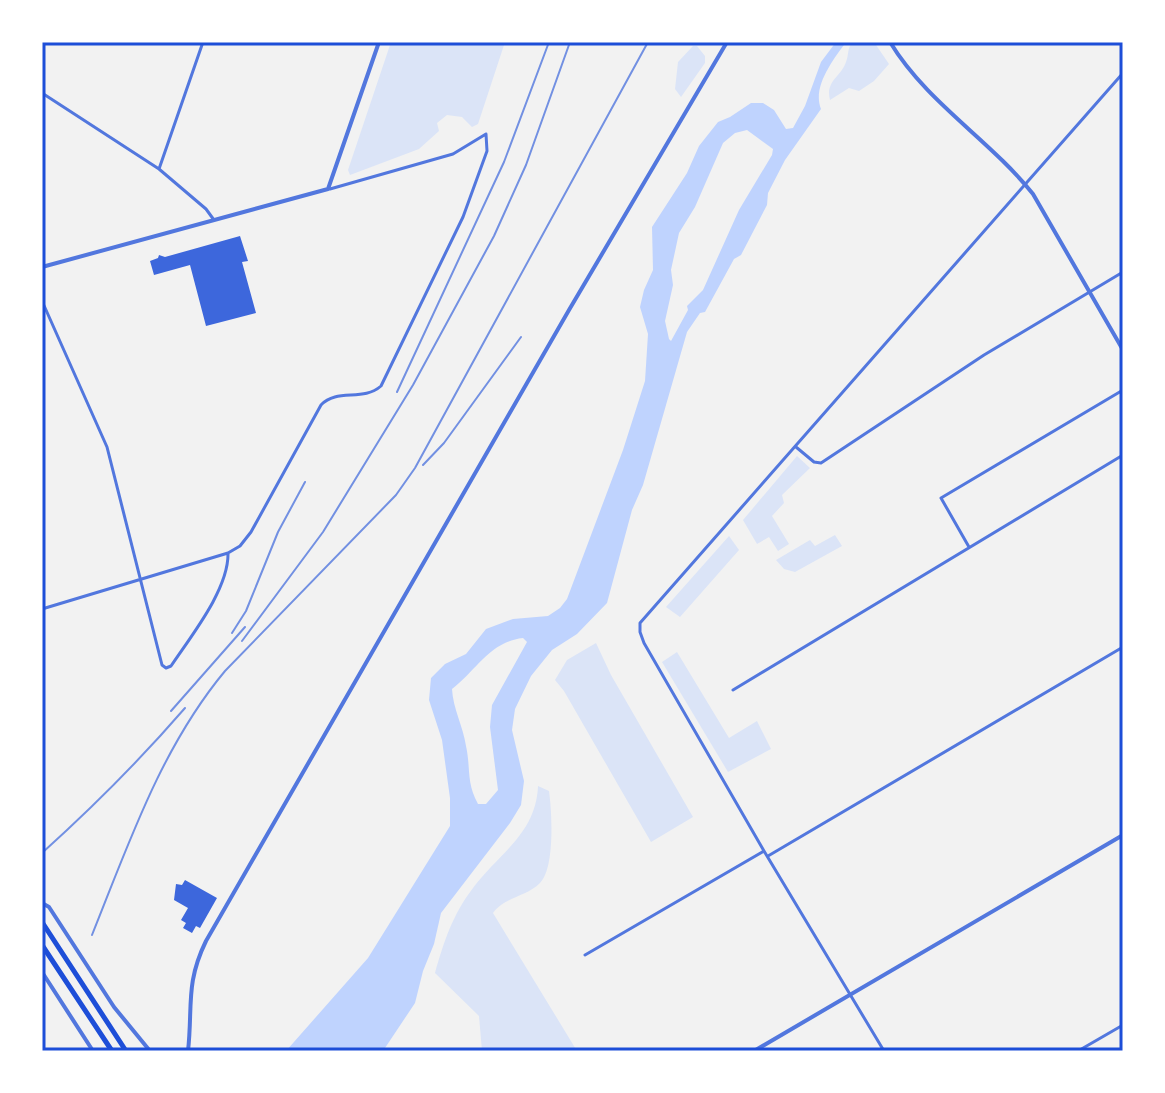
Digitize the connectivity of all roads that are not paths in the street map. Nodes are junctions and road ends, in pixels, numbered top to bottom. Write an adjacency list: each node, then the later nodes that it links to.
1 (203, 42): 7 (street)
2 (379, 42): 9 (street)
3 (727, 42): 38 (street)
4 (890, 42): 8 (street)
5 (1123, 76): 8 (street)
6 (42, 93): 7 (street)
7 (159, 169): 10 (street)
8 (1025, 184): 13 (street); 17 (street)
9 (328, 189): 10 (street); 20 (street)
10 (214, 220): 11 (street)
11 (42, 267)
12 (1123, 272): 13 (street)
13 (1089, 292): 15 (street); 17 (street)
14 (42, 301): 21 (street)
15 (1123, 350)
16 (1123, 390): 19 (street)
17 (796, 447): 26 (street)
18 (1123, 455): 19 (street)
19 (969, 547): 24 (street)
20 (228, 553): 21 (street); 21 (street)
21 (141, 581): 22 (street)
22 (42, 609)
23 (1123, 647): 26 (street)
24 (733, 690)
25 (1123, 835): 32 (street)
26 (766, 854): 30 (street); 32 (street)
27 (42, 903): 37 (street)
28 (42, 922): 36 (main road)
29 (42, 945): 35 (main road)
30 (585, 955)
31 (42, 972): 34 (street)
32 (850, 993): 39 (street); 40 (street)
33 (1123, 1025): 41 (street)
34 (93, 1051)
35 (112, 1051)
36 (126, 1051)
37 (150, 1051)
38 (188, 1051)
39 (754, 1051)
40 (884, 1051)
41 (1078, 1051)

